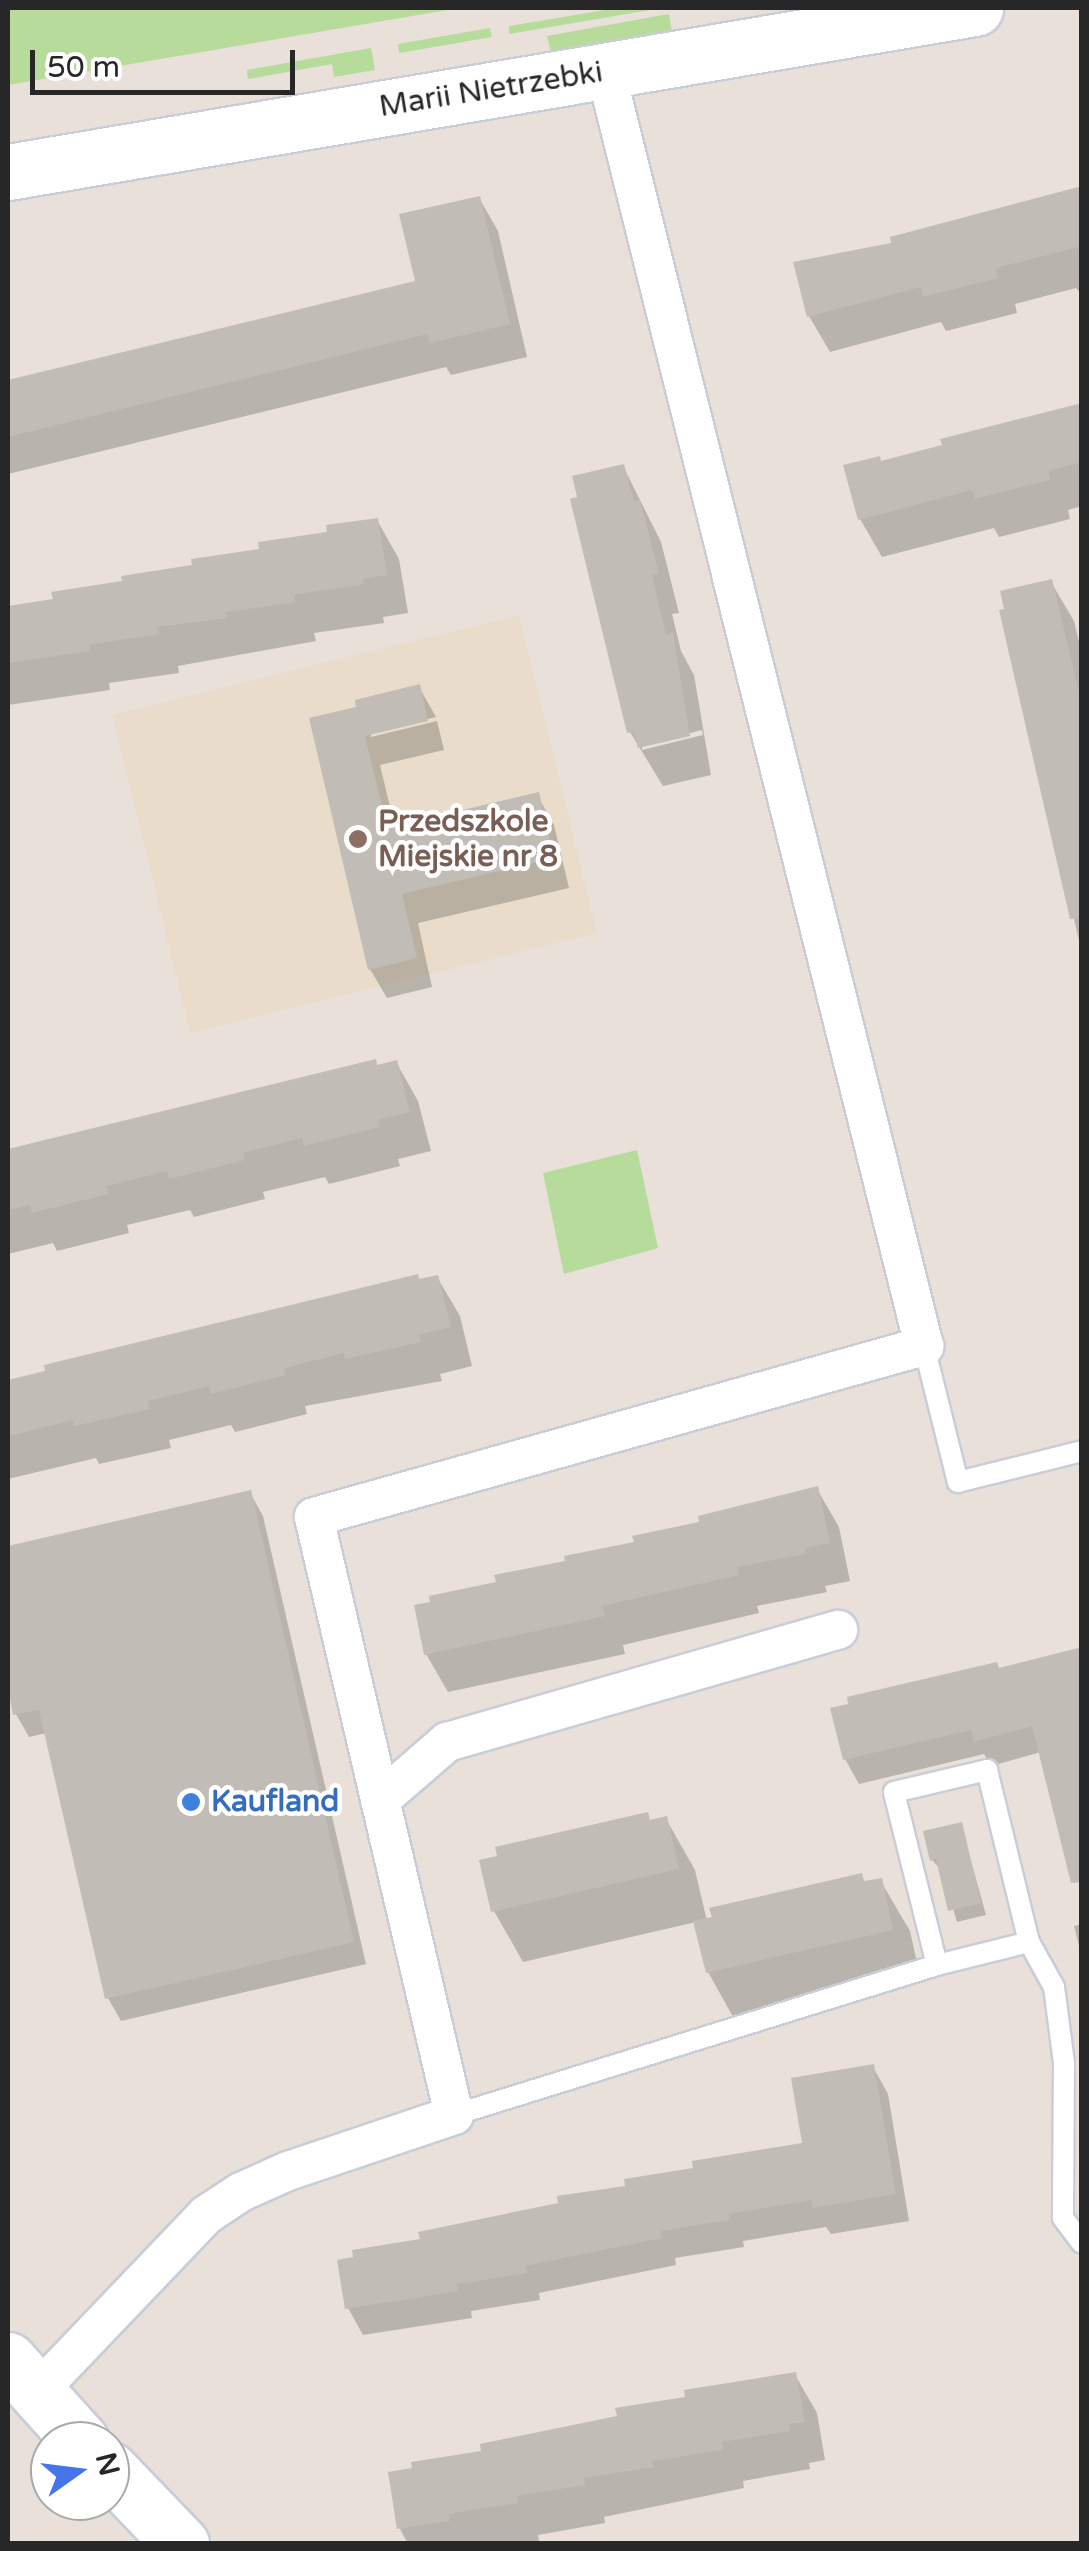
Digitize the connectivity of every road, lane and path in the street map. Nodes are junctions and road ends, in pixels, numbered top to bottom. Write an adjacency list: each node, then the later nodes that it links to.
1 (975, 8): 2 (street, Marii Nietrzebki)
2 (606, 72): 3 (street, Marii Nietrzebki); 4 (street)
3 (8, 172)
4 (924, 1346): 5 (lane); 7 (street)
5 (1082, 1451)
6 (838, 1630): 7 (street)
7 (380, 1800): 10 (street)
8 (1029, 1942): 9 (lane); 9 (lane); 11 (lane)
9 (938, 1966): 10 (lane)
10 (454, 2115): 12 (street)
11 (1082, 2244)
12 (22, 2376): 13 (street)
13 (64, 2421)
14 (130, 2491): 15 (street)
15 (181, 2544)

